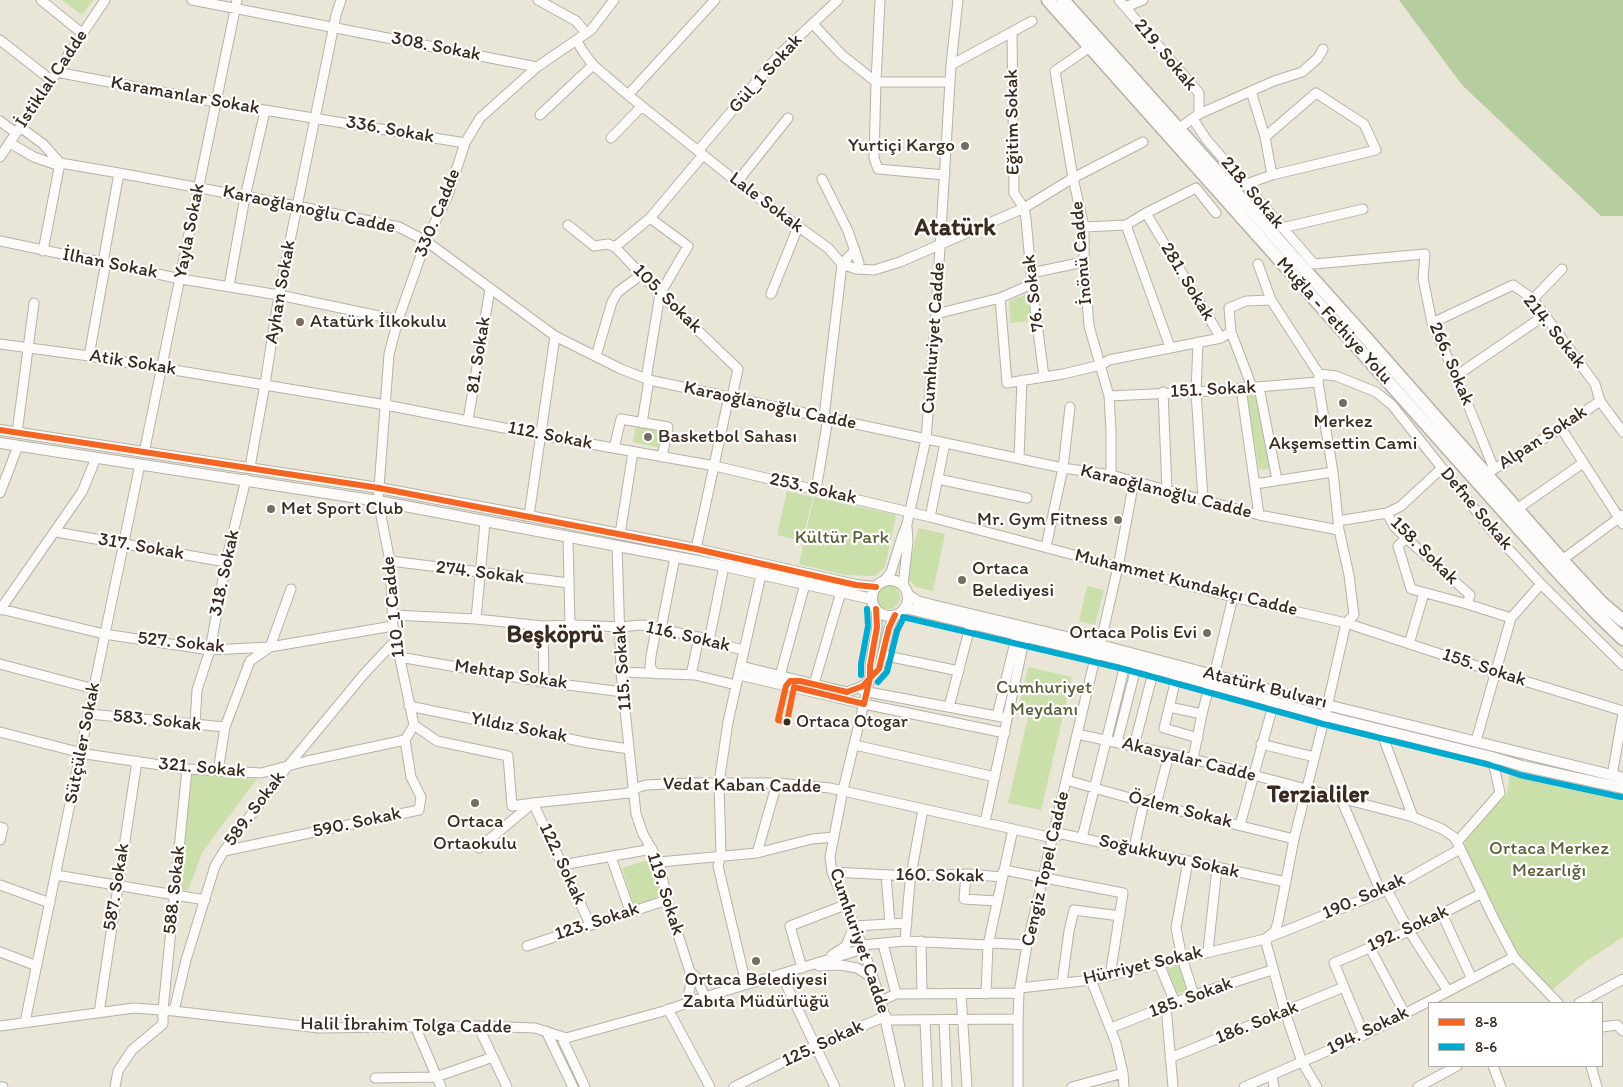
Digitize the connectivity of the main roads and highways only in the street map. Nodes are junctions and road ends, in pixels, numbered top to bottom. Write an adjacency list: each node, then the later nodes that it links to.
1 (1048, 0): 10 (highway, Muğla - Fethiye Yolu)
2 (1063, 0): 9 (highway, Muğla - Fethiye Yolu)
3 (0, 430): 5 (main road)
4 (0, 444): 7 (main road)
5 (880, 584): 6 (main road); 7 (main road)
6 (905, 590): 8 (main road); 11 (main road, Atatürk Bulvarı)
7 (872, 598): 8 (main road)
8 (905, 608): 11 (main road, Atatürk Bulvarı)
9 (1623, 622)
10 (1623, 639)
11 (1098, 650): 12 (main road, Atatürk Bulvarı); 12 (main road, Atatürk Bulvarı)
12 (1212, 680): 13 (main road, Atatürk Bulvarı); 14 (main road, Atatürk Bulvarı)
13 (1623, 778)
14 (1623, 788)

